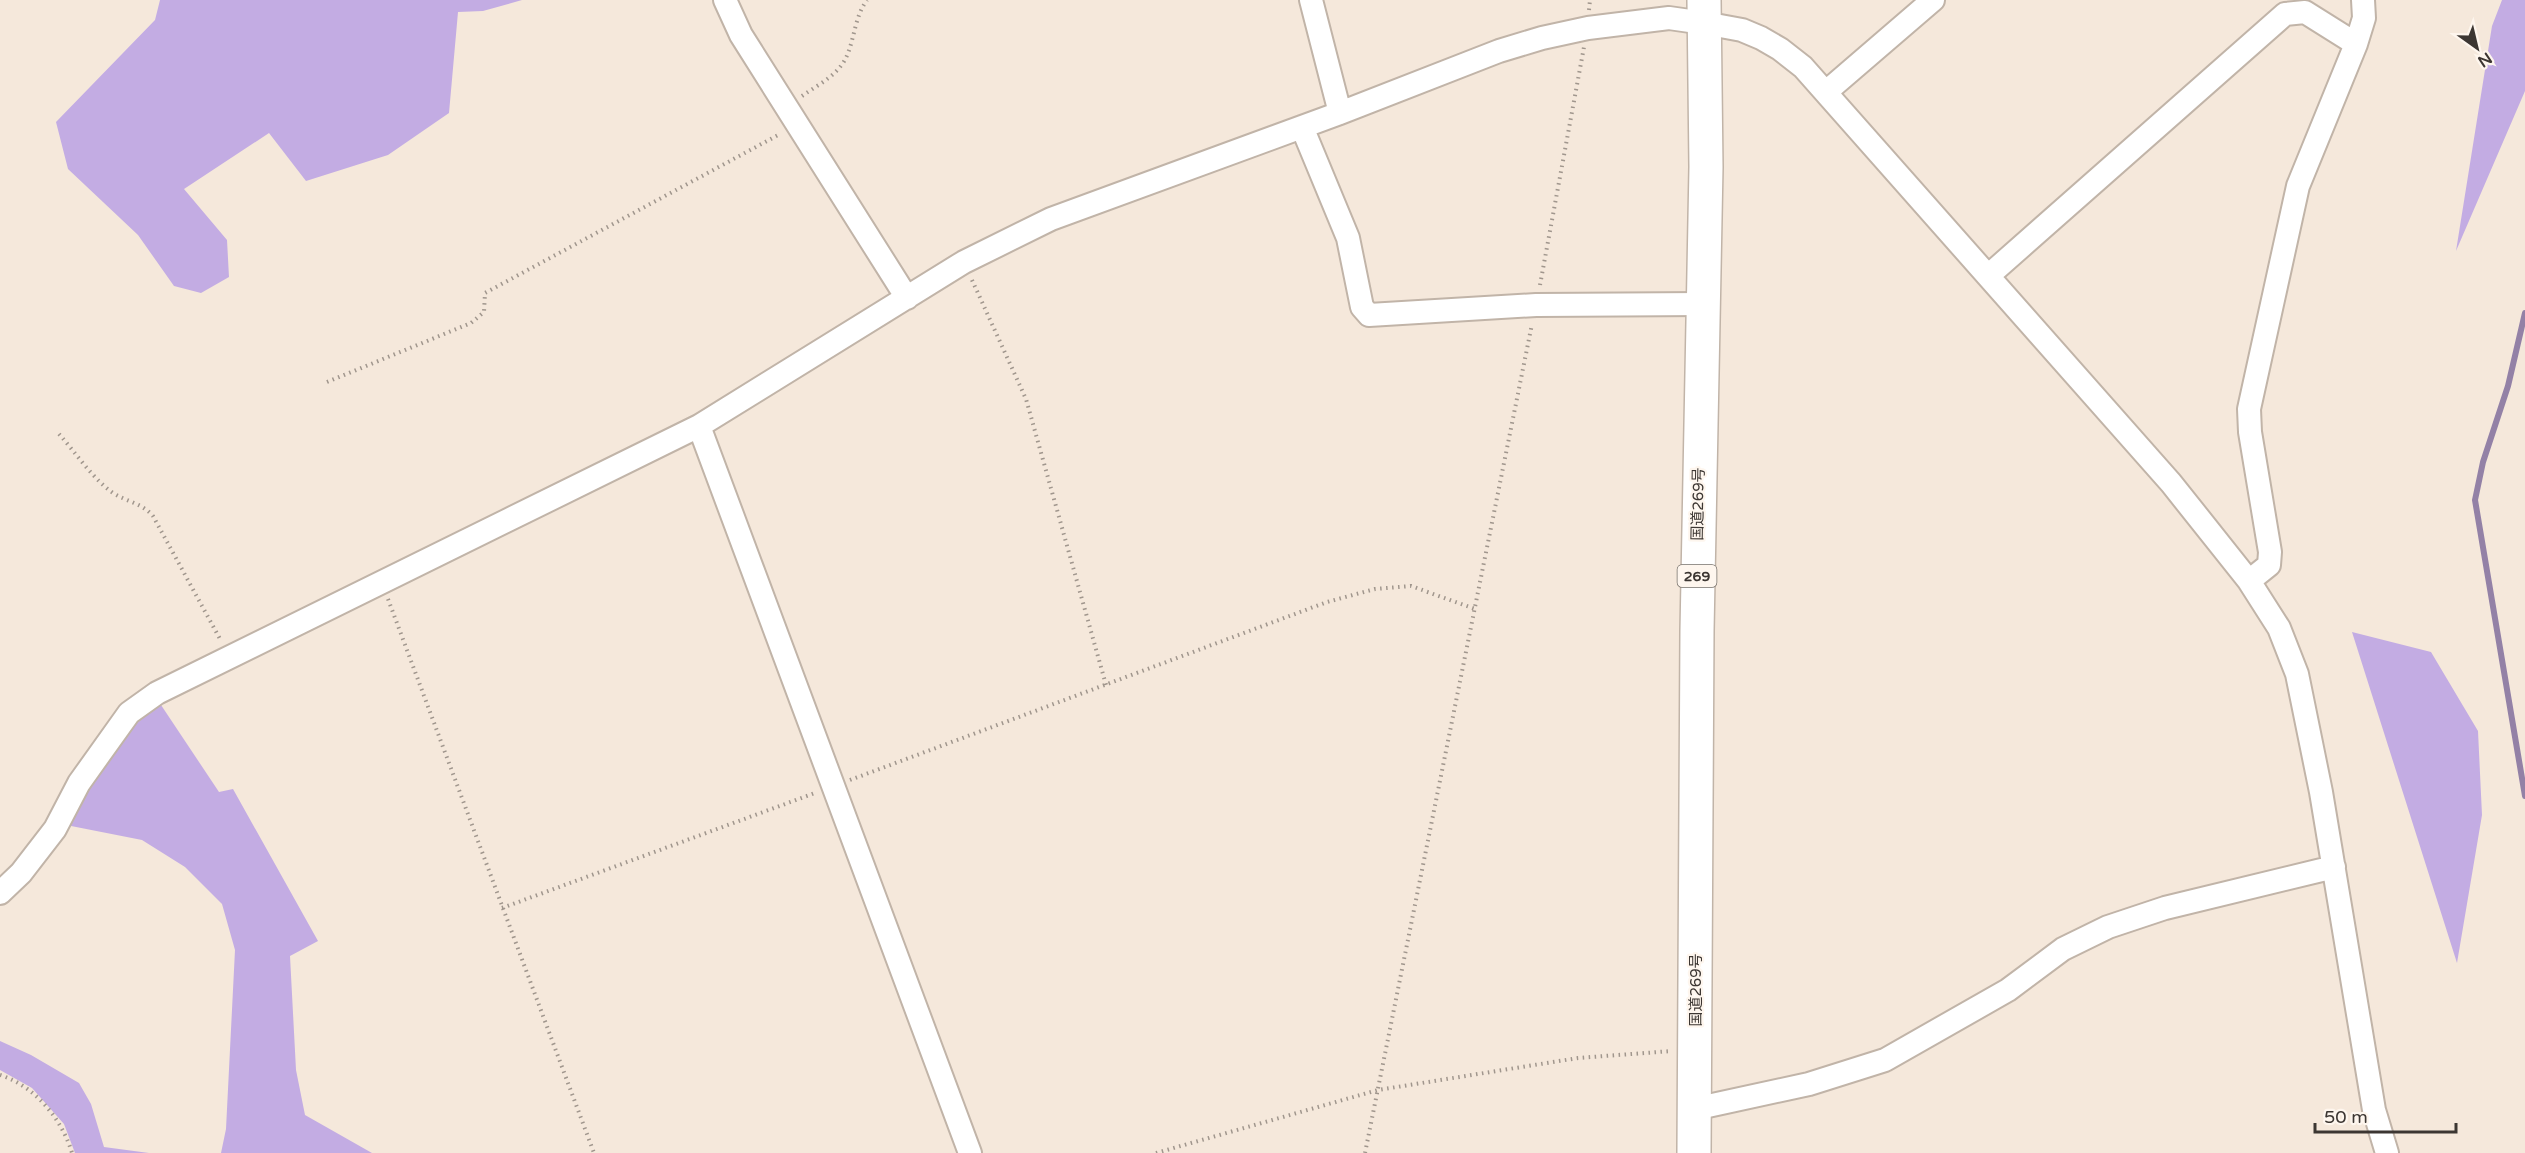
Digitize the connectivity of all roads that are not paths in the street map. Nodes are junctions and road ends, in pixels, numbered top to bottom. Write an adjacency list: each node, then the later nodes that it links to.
1 (725, 0): 11 (street)
2 (1311, 0): 8 (street)
3 (1933, 0): 7 (street)
4 (2363, 0): 6 (street)
5 (1704, 11): 7 (street); 8 (street); 12 (highway, 国道269号 / 269)
6 (2356, 44): 10 (street); 14 (street)
7 (1827, 92): 10 (street)
8 (1340, 113): 9 (street)
9 (1302, 127): 11 (street); 12 (street)
10 (1988, 276): 14 (street)
11 (907, 298): 13 (street)
12 (1705, 304): 17 (highway, 国道269号 / 269)
13 (699, 426): 16 (street); 18 (street)
14 (2249, 581): 15 (street)
15 (2334, 867): 17 (street); 20 (street)
16 (0, 892)
17 (1694, 1108): 19 (highway, 国道269号 / 269)
18 (970, 1153)
19 (1694, 1153)
20 (2386, 1153)

